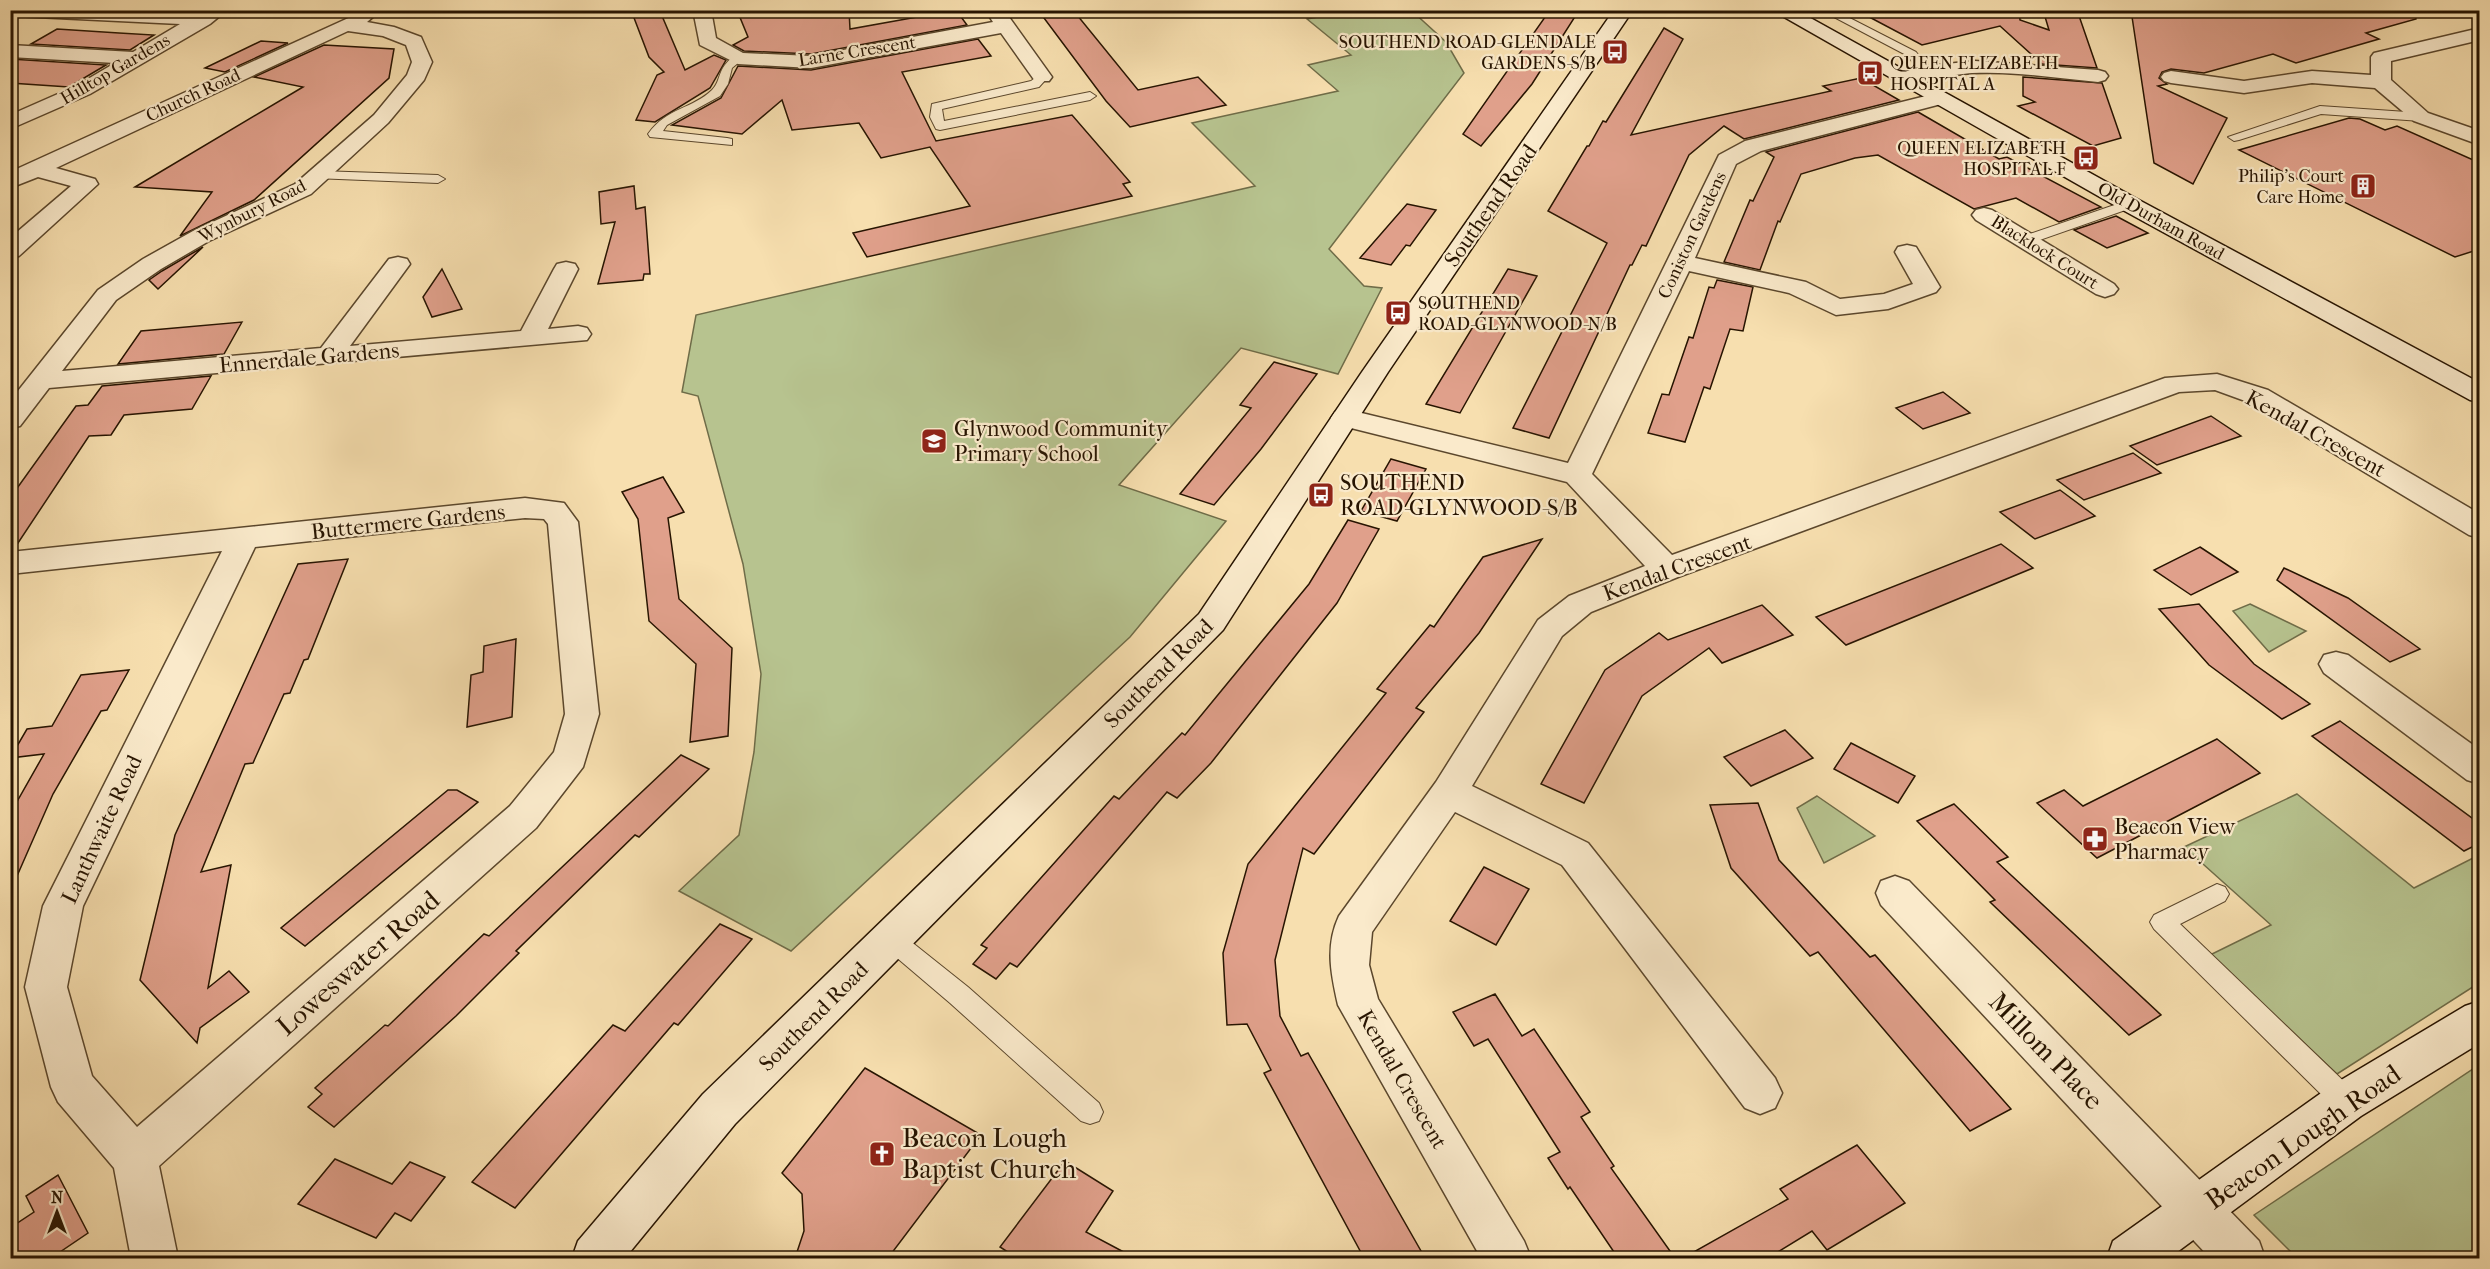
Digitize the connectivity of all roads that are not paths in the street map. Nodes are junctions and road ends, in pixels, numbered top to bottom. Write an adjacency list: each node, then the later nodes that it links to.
1 (15, 10): 6 (street)
2 (376, 10): 9 (street, Church Road)
3 (702, 10): 13 (street, Larne Crescent)
4 (1624, 10): 47 (street, Southend Road)
5 (1781, 10): 18 (street, Old Durham Road)
6 (210, 15): 12 (street, Hilltop Gardens)
7 (1838, 15): 14 (lane)
8 (1000, 18): 13 (street, Larne Crescent); 16 (street)
9 (346, 25): 29 (street, Church Road); 30 (street, Wynbury Road)
10 (2480, 34): 19 (street)
11 (10, 51): 12 (street)
12 (134, 58): 23 (street, Hilltop Gardens)
13 (738, 58): 28 (lane)
14 (1925, 71): 15 (street); 18 (street)
15 (2098, 76)
16 (1041, 77): 20 (lane)
17 (2171, 77): 19 (street)
18 (1901, 78): 21 (street, Old Durham Road)
19 (2381, 82): 24 (street)
20 (1090, 96)
21 (1938, 99): 33 (street, Old Durham Road); 38 (street, Coniston Gardens)
22 (10, 100): 23 (street)
23 (55, 103): 25 (street, Hilltop Gardens)
24 (2421, 117): 26 (lane); 27 (street)
25 (10, 123)
26 (2234, 137)
27 (2480, 139)
28 (728, 142)
29 (36, 169): 32 (street, Church Road); 36 (street)
30 (319, 175): 31 (lane); 45 (street, Wynbury Road)
31 (438, 179)
32 (10, 181)
33 (2129, 204): 35 (lane); 46 (street, Old Durham Road)
34 (1984, 215): 35 (street, Blacklock Court)
35 (2026, 240): 41 (street, Blacklock Court)
36 (10, 251)
37 (1907, 252): 38 (street)
38 (1681, 262): 49 (street, Coniston Gardens)
39 (398, 264): 44 (street)
40 (566, 269): 43 (street)
41 (2105, 289)
42 (578, 334): 43 (street, Ennerdale Gardens)
43 (531, 336): 44 (street, Ennerdale Gardens)
44 (330, 355): 45 (street, Ennerdale Gardens)
45 (41, 381): 48 (street, Wynbury Road)
46 (2480, 394)
47 (1346, 418): 49 (street); 60 (street, Southend Road)
48 (10, 420)
49 (1577, 476): 53 (street)
50 (2480, 528): 53 (street, Kendal Crescent)
51 (244, 538): 52 (street, Buttermere Gardens); 55 (street, Buttermere Gardens); 65 (street, Lanthwaite Road)
52 (10, 563)
53 (1667, 569): 57 (street, Kendal Crescent)
54 (2336, 664): 56 (street)
55 (570, 757): 65 (street, Loweswater Road)
56 (2480, 770)
57 (1449, 792): 62 (street); 69 (street, Kendal Crescent)
58 (1895, 892): 66 (street, Millom Place)
59 (2217, 894): 63 (lane)
60 (891, 939): 64 (lane); 68 (street, Southend Road)
61 (2480, 1020): 63 (street, Beacon Lough Road)
62 (1760, 1093)
63 (2346, 1101): 66 (street, Beacon Lough Road)
64 (1090, 1112)
65 (135, 1158): 67 (street)
66 (2197, 1210): 70 (street, Beacon Lough Road); 71 (street, Millom Place)
67 (154, 1258)
68 (596, 1258)
69 (1507, 1258)
70 (2130, 1258)
71 (2242, 1258)

